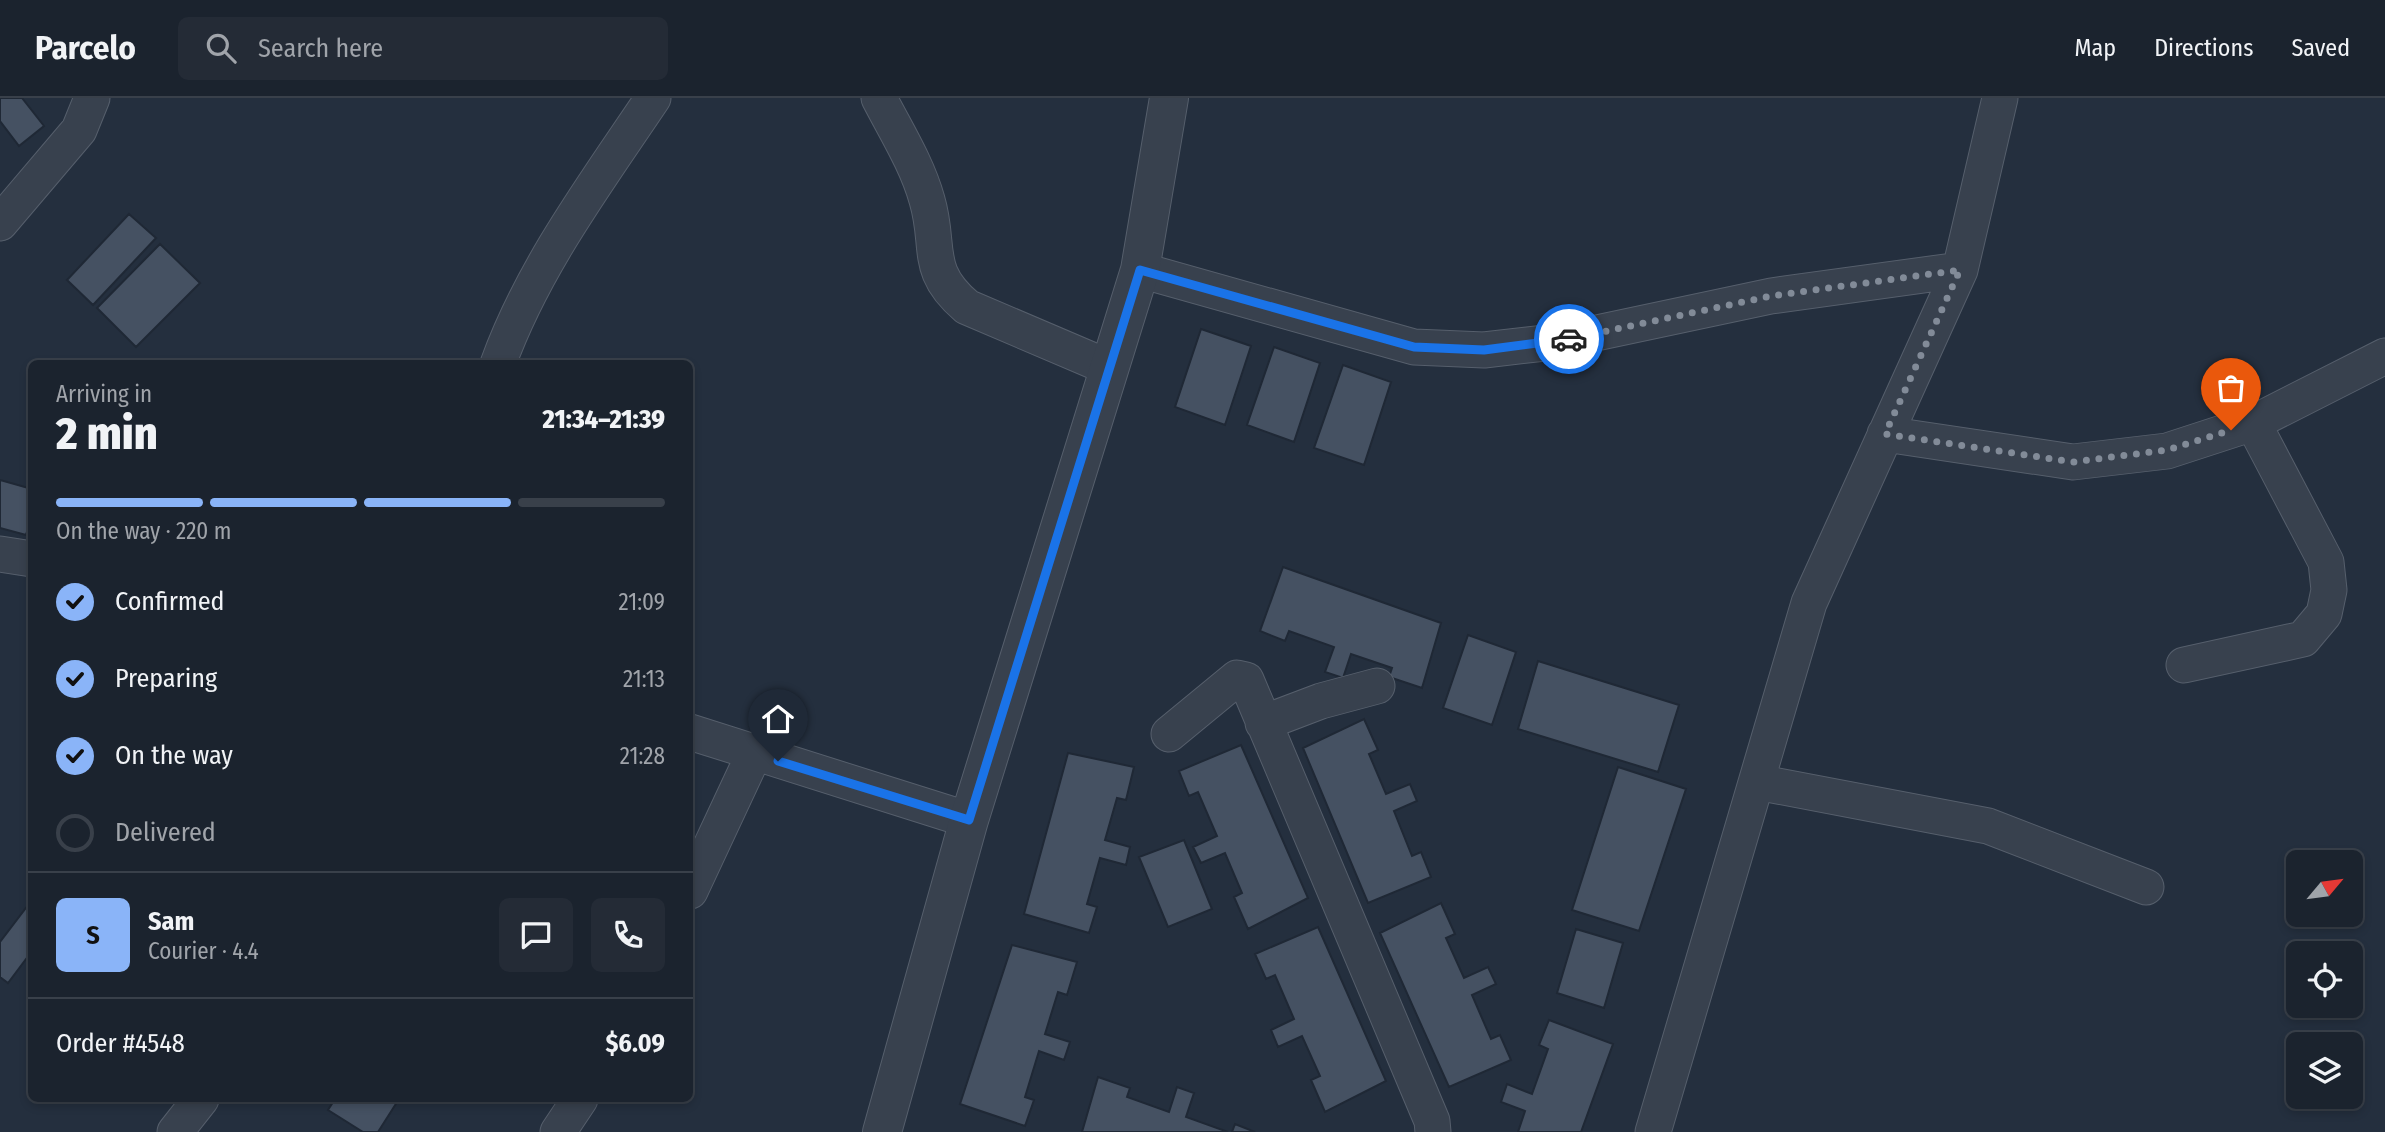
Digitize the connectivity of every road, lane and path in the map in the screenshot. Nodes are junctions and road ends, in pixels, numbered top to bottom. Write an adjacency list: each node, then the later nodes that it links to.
1 (92, 98): 6 (street)
2 (653, 98): 10 (street)
3 (878, 98): 11 (street)
4 (1169, 98): 7 (street)
5 (2000, 98): 8 (street)
6 (0, 223)
7 (1140, 270): 8 (street); 11 (street)
8 (1960, 270): 13 (street)
9 (2385, 356): 12 (street)
10 (499, 360)
11 (1110, 368): 23 (street)
12 (2253, 423): 13 (street); 16 (street)
13 (1885, 434): 22 (street)
14 (0, 554): 15 (street)
15 (28, 558)
16 (2184, 665)
17 (1377, 687): 18 (street)
18 (1263, 723): 20 (street); 31 (street)
19 (693, 733): 21 (street)
20 (1169, 734)
21 (754, 754): 23 (street); 24 (street)
22 (1756, 782): 25 (street); 32 (street)
23 (969, 820): 30 (street)
24 (693, 885)
25 (2146, 887)
26 (199, 1102): 28 (street)
27 (578, 1102): 29 (street)
28 (176, 1132)
29 (558, 1132)
30 (882, 1132)
31 (1433, 1132)
32 (1653, 1132)

